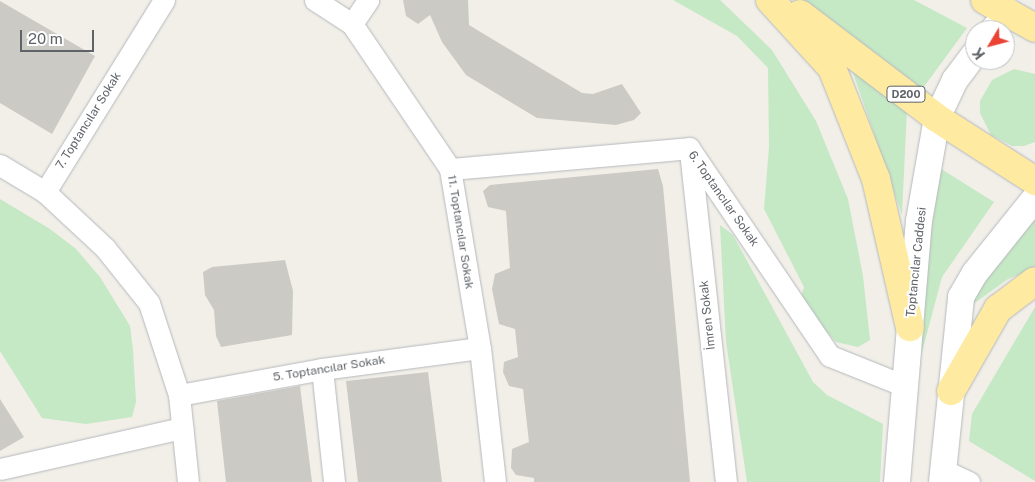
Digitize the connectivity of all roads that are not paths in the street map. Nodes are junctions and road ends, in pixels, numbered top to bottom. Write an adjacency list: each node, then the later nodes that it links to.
1 (164, 0): 16 (street, 7. Toptancılar Sokak)
2 (315, 0): 8 (street, 11. Toptancılar Sokak)
3 (368, 0): 8 (street)
4 (770, 0): 19 (highway)
5 (781, 0): 11 (highway, D200)
6 (985, 0): 7 (highway)
7 (1007, 14): 9 (highway)
8 (352, 24): 14 (street, 11. Toptancılar Sokak)
9 (1035, 28)
10 (965, 66): 11 (street, Toptancılar Caddesi)
11 (937, 118): 15 (highway, D200); 19 (street, Toptancılar Caddesi)
12 (689, 148): 14 (street, 6. Toptancılar Sokak); 22 (street, 6. Toptancılar Sokak); 31 (street, İmren Sokak)
13 (0, 165): 16 (street)
14 (450, 169): 20 (street, 11. Toptancılar Sokak)
15 (1035, 181)
16 (45, 192): 24 (street)
17 (1035, 198): 23 (street)
18 (1035, 281): 23 (highway)
19 (910, 327): 22 (street, Toptancılar Caddesi)
20 (480, 348): 21 (street, 5. Toptancılar Sokak); 30 (street, 11. Toptancılar Sokak)
21 (322, 369): 24 (street, 5. Toptancılar Sokak); 29 (street)
22 (905, 386): 32 (street, Toptancılar Caddesi)
23 (951, 391): 27 (street)
24 (179, 395): 25 (street)
25 (182, 428): 26 (street); 28 (street)
26 (11, 472)
27 (942, 476): 33 (street)
28 (188, 482)
29 (334, 482)
30 (495, 482)
31 (726, 482)
32 (897, 482)
33 (969, 482)

